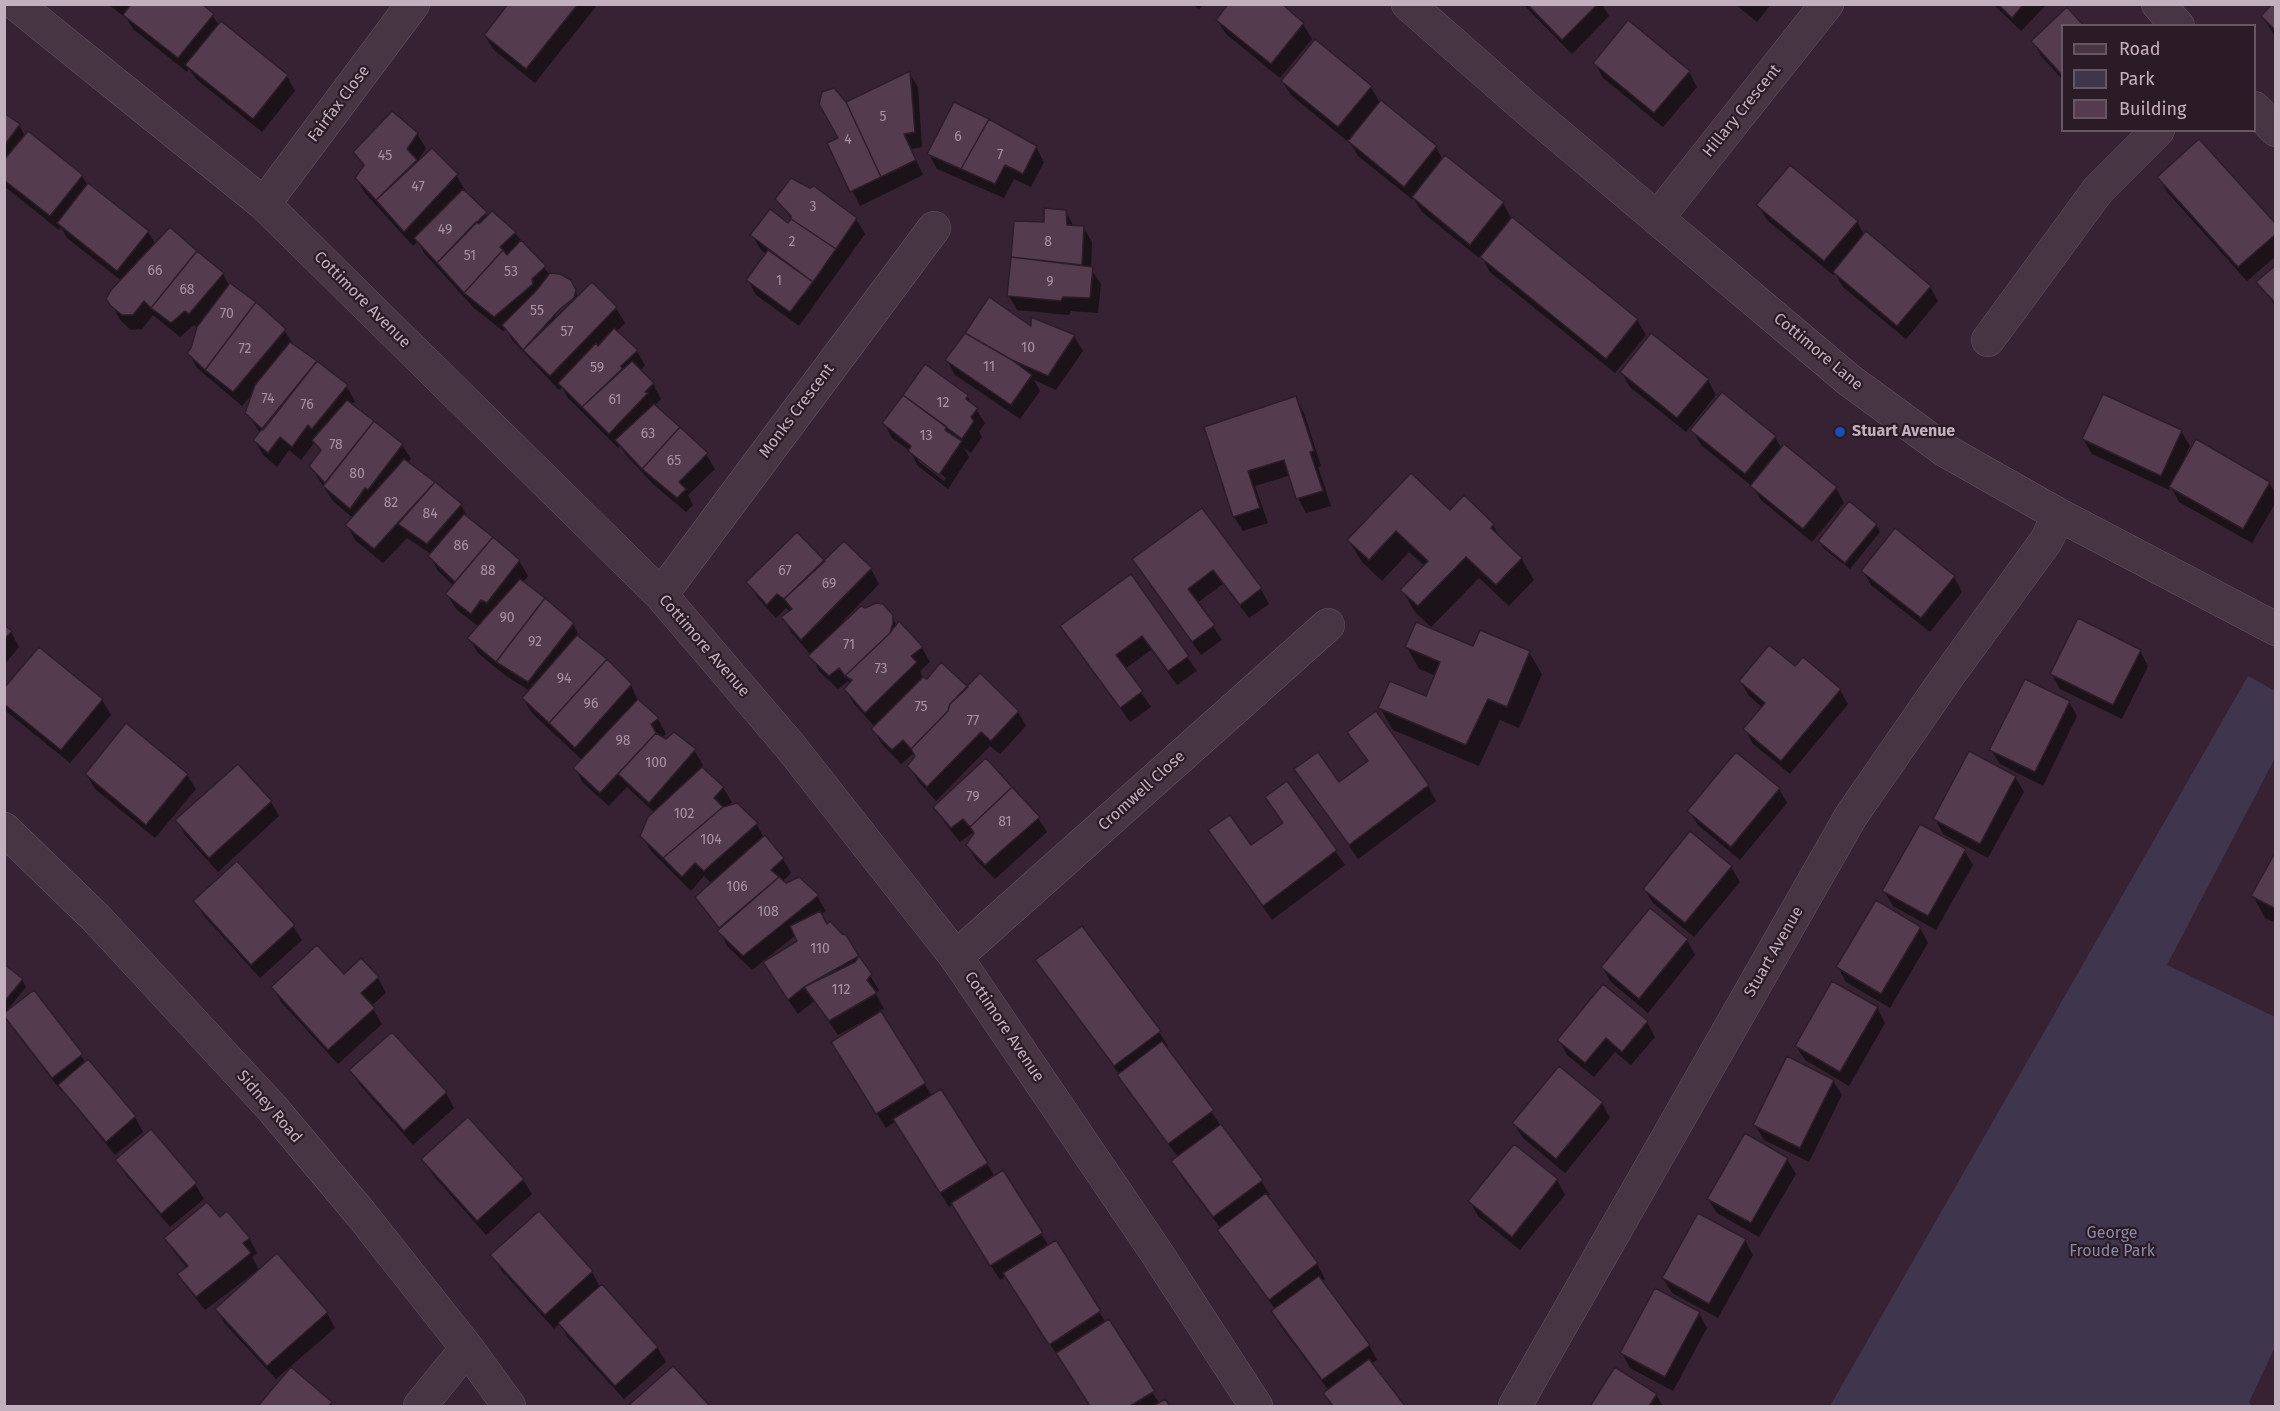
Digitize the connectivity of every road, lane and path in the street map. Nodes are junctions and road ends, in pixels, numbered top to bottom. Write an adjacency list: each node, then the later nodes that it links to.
1 (16, 4): 10 (street, Cottimore Avenue)
2 (413, 4): 10 (street, Fairfax Close)
3 (1408, 4): 11 (street, Cottimore Lane)
4 (1827, 4): 11 (street, Hillary Crescent)
5 (2158, 4): 6 (street)
6 (2176, 24)
7 (2256, 110): 8 (street)
8 (2276, 130)
9 (2156, 132): 13 (street)
10 (264, 204): 15 (street, Cottimore Avenue)
11 (1658, 217): 14 (street, Cottimore Lane)
12 (934, 228): 15 (street, Monks Crescent)
13 (1988, 340)
14 (2059, 515): 16 (street, Cottimore Lane); 24 (street, Stuart Avenue)
15 (661, 595): 19 (street, Cottimore Avenue)
16 (2273, 620)
17 (1328, 625): 19 (street, Cromwell Close)
18 (4, 829): 20 (street, Sidney Road)
19 (956, 957): 23 (street, Cottimore Avenue)
20 (467, 1348): 21 (street); 22 (street, Sidney Road)
21 (420, 1407)
22 (509, 1407)
23 (1256, 1407)
24 (1515, 1407)

